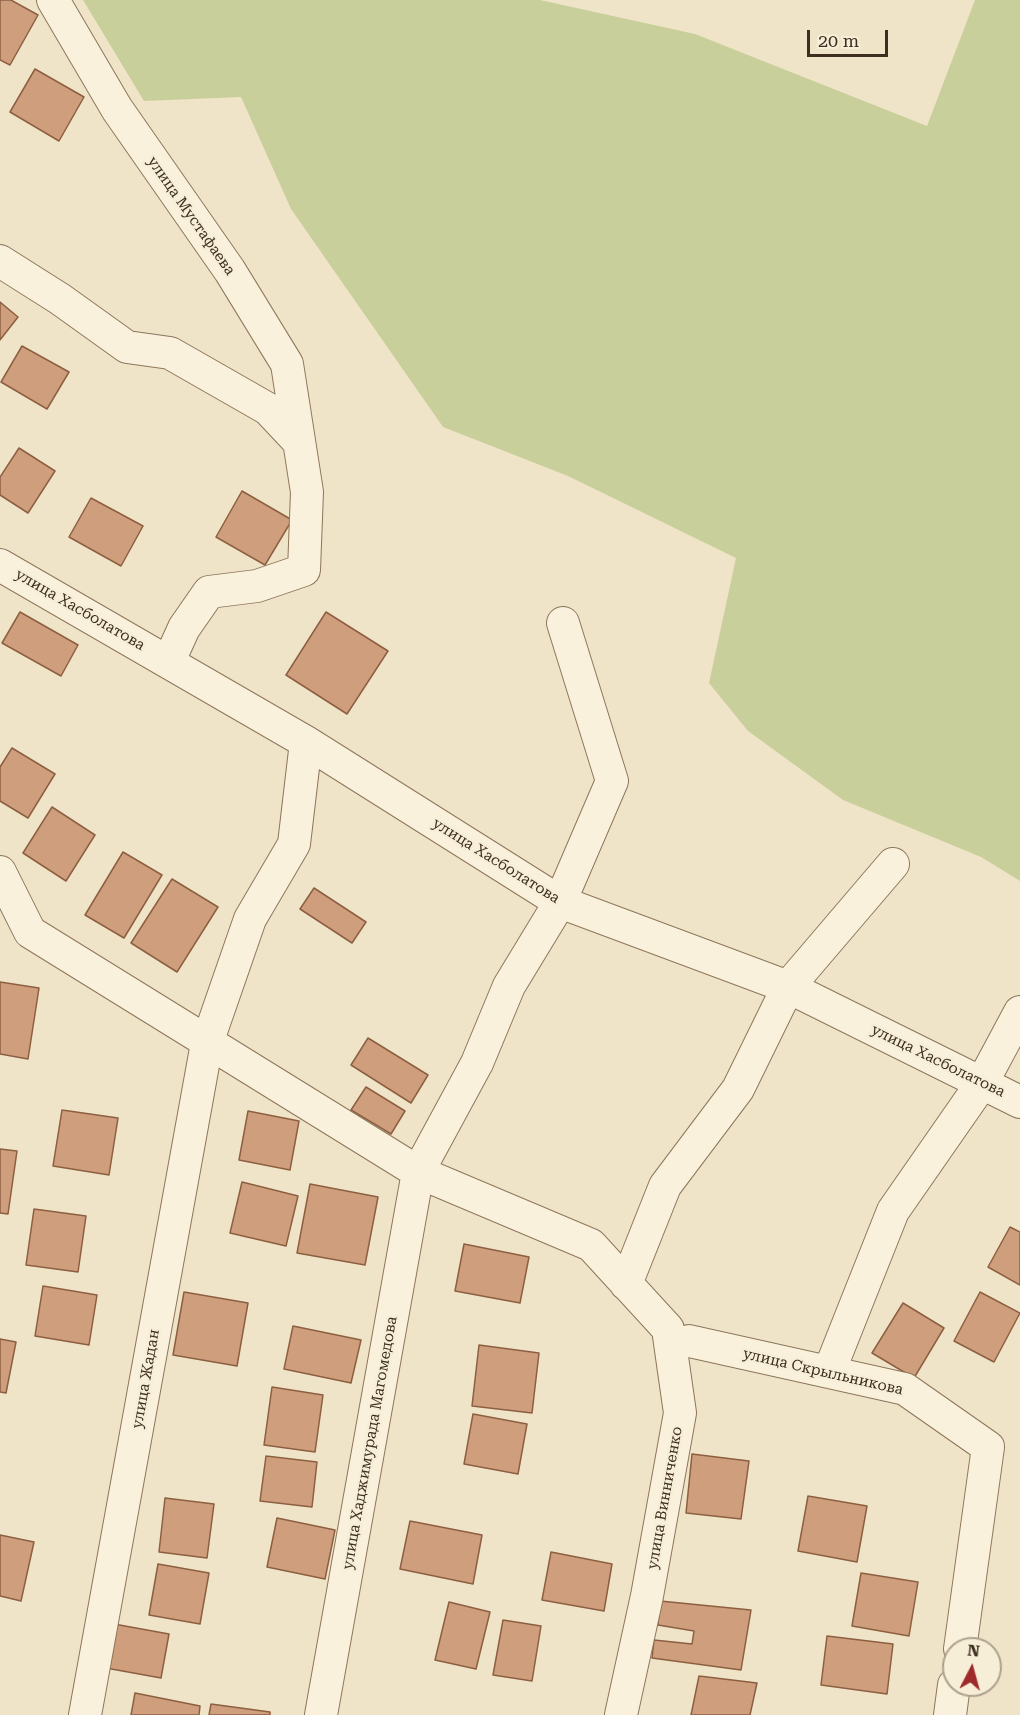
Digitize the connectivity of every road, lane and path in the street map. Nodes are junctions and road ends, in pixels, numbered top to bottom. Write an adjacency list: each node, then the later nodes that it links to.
1 (53, 0): 3 (street, улица Мустафаева)
2 (0, 261): 3 (street)
3 (299, 442): 6 (street, улица Мустафаева)
4 (0, 565): 6 (street, улица Хасболатова)
5 (563, 623): 10 (street, улица Хаджимурада Магомедова)
6 (169, 661): 7 (street, улица Хасболатова)
7 (306, 742): 10 (street, улица Хасболатова); 13 (street, улица Жадан)
8 (893, 864): 11 (street)
9 (0, 872): 13 (street, улица Винниченко)
10 (560, 902): 11 (street, улица Хасболатова); 16 (street, улица Хаджимурада Магомедова)
11 (788, 987): 14 (street, улица Хасболатова); 17 (street)
12 (1020, 1012): 14 (street)
13 (207, 1043): 16 (street, улица Винниченко); 22 (street, улица Жадан)
14 (982, 1083): 15 (street, улица Хасболатова); 19 (street)
15 (1020, 1102)
16 (418, 1172): 17 (street, улица Винниченко); 23 (street, улица Хаджимурада Магомедова)
17 (626, 1284): 24 (street, улица Винниченко)
18 (689, 1341): 19 (street, улица Скрыльникова)
19 (830, 1372): 20 (street, улица Скрыльникова)
20 (962, 1637)
21 (952, 1697): 25 (street)
22 (85, 1715)
23 (321, 1715)
24 (621, 1715)
25 (950, 1715)

